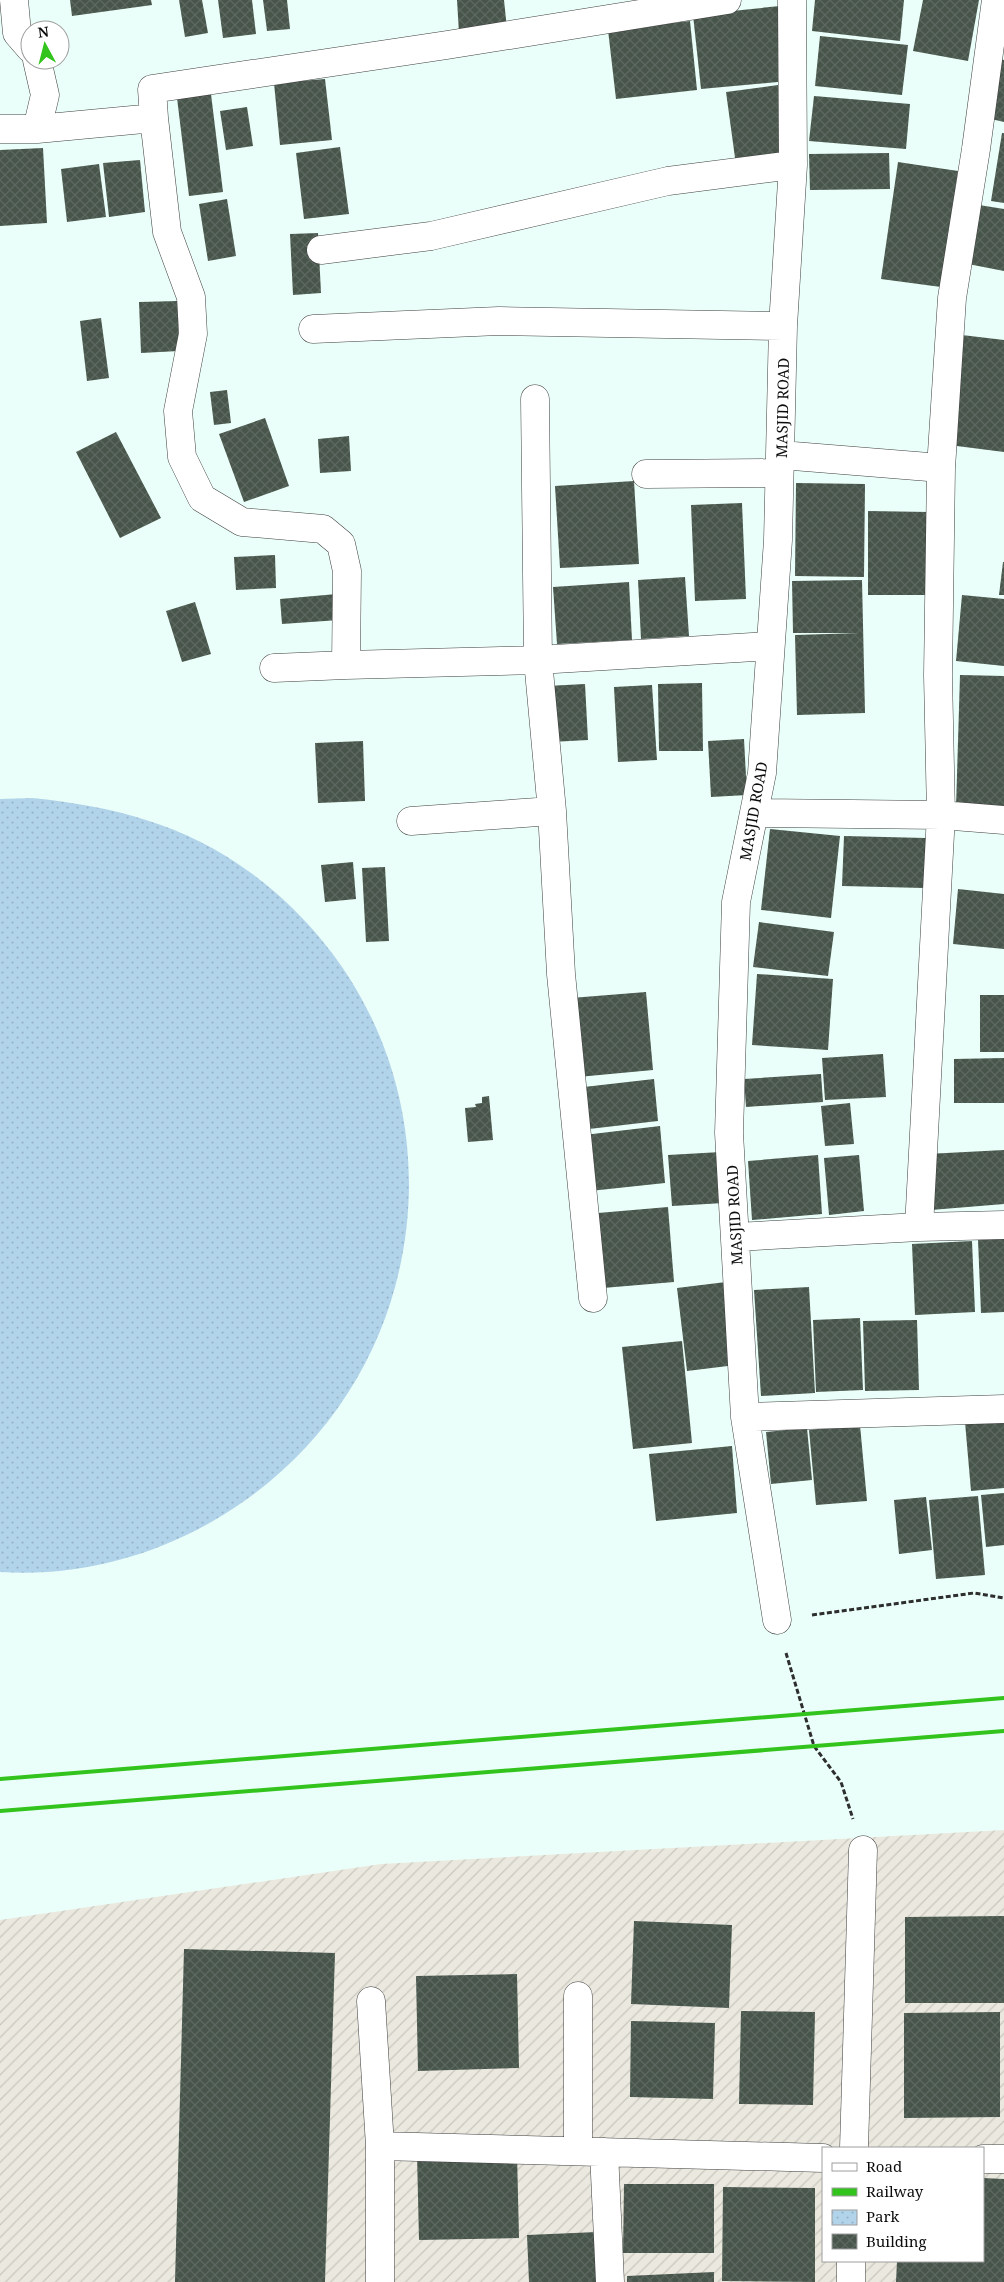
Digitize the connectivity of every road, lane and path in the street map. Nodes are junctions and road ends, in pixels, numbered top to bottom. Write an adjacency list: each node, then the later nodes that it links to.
1 (14, 0): 5 (street)
2 (728, 0): 7 (street)
3 (792, 0): 10 (street, MASJID ROAD)
4 (996, 0): 16 (street)
5 (20, 36)
6 (39, 70): 9 (street)
7 (154, 118): 9 (street); 20 (street)
8 (0, 129): 9 (street)
9 (37, 129)
10 (793, 165): 11 (street); 12 (street, MASJID ROAD)
11 (321, 250)
12 (783, 326): 13 (street); 15 (street, MASJID ROAD)
13 (314, 329)
14 (535, 399): 19 (street)
15 (780, 464): 16 (street); 17 (street); 18 (street, MASJID ROAD)
16 (941, 468): 24 (street)
17 (646, 474)
18 (770, 646): 19 (street); 23 (street, MASJID ROAD)
19 (538, 660): 20 (street); 22 (street)
20 (346, 665): 21 (street)
21 (274, 668)
22 (552, 811): 26 (street); 30 (street)
23 (754, 813): 24 (street); 29 (street, MASJID ROAD)
24 (941, 815): 25 (street); 28 (street)
25 (1004, 820)
26 (411, 821)
27 (1004, 1225): 28 (street)
28 (919, 1227): 29 (street)
29 (736, 1238): 32 (street, MASJID ROAD)
30 (593, 1298)
31 (1004, 1409): 32 (street)
32 (745, 1417): 34 (street, MASJID ROAD)
33 (1004, 1598): 34 (path)
34 (777, 1620): 35 (path)
35 (863, 1850): 39 (street)
36 (578, 1996): 40 (street)
37 (371, 2001): 38 (street)
38 (380, 2146): 40 (street); 45 (street)
39 (854, 2147)
40 (591, 2152): 41 (street); 46 (street)
41 (822, 2158)
42 (984, 2159): 43 (street)
43 (1004, 2160)
44 (851, 2262): 47 (street)
45 (380, 2282)
46 (610, 2282)
47 (851, 2282)

